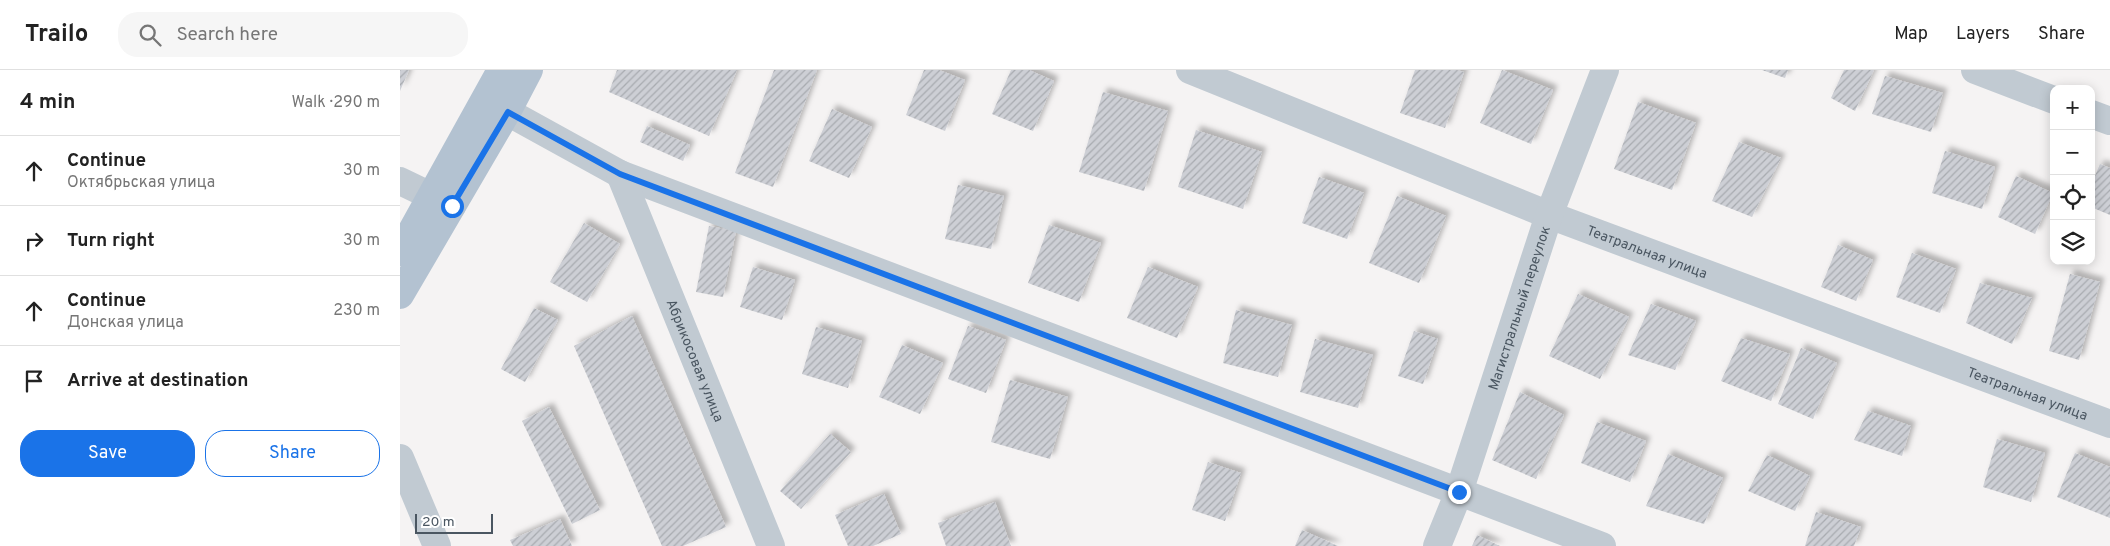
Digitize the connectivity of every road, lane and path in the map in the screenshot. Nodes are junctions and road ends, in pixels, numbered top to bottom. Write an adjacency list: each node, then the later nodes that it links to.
1 (501, 70): 7 (main road)
2 (529, 70): 7 (main road)
3 (1190, 70): 13 (street, Театральная улица)
4 (1605, 70): 13 (street, Магистральный переулок)
5 (1975, 70): 6 (street)
6 (2050, 98)
7 (497, 106): 10 (street); 12 (main road)
8 (2095, 115): 9 (street)
9 (2110, 121)
10 (620, 174): 18 (street); 20 (street, Абрикосовая улица)
11 (400, 181): 12 (street)
12 (442, 201): 14 (main road); 15 (main road)
13 (1549, 215): 16 (street, Театральная улица); 18 (street, Магистральный переулок)
14 (400, 252)
15 (400, 294)
16 (2110, 424)
17 (400, 458): 19 (street)
18 (1459, 492): 21 (street, Магистральный переулок); 22 (street)
19 (437, 546)
20 (771, 546)
21 (1438, 546)
22 (1602, 546)

